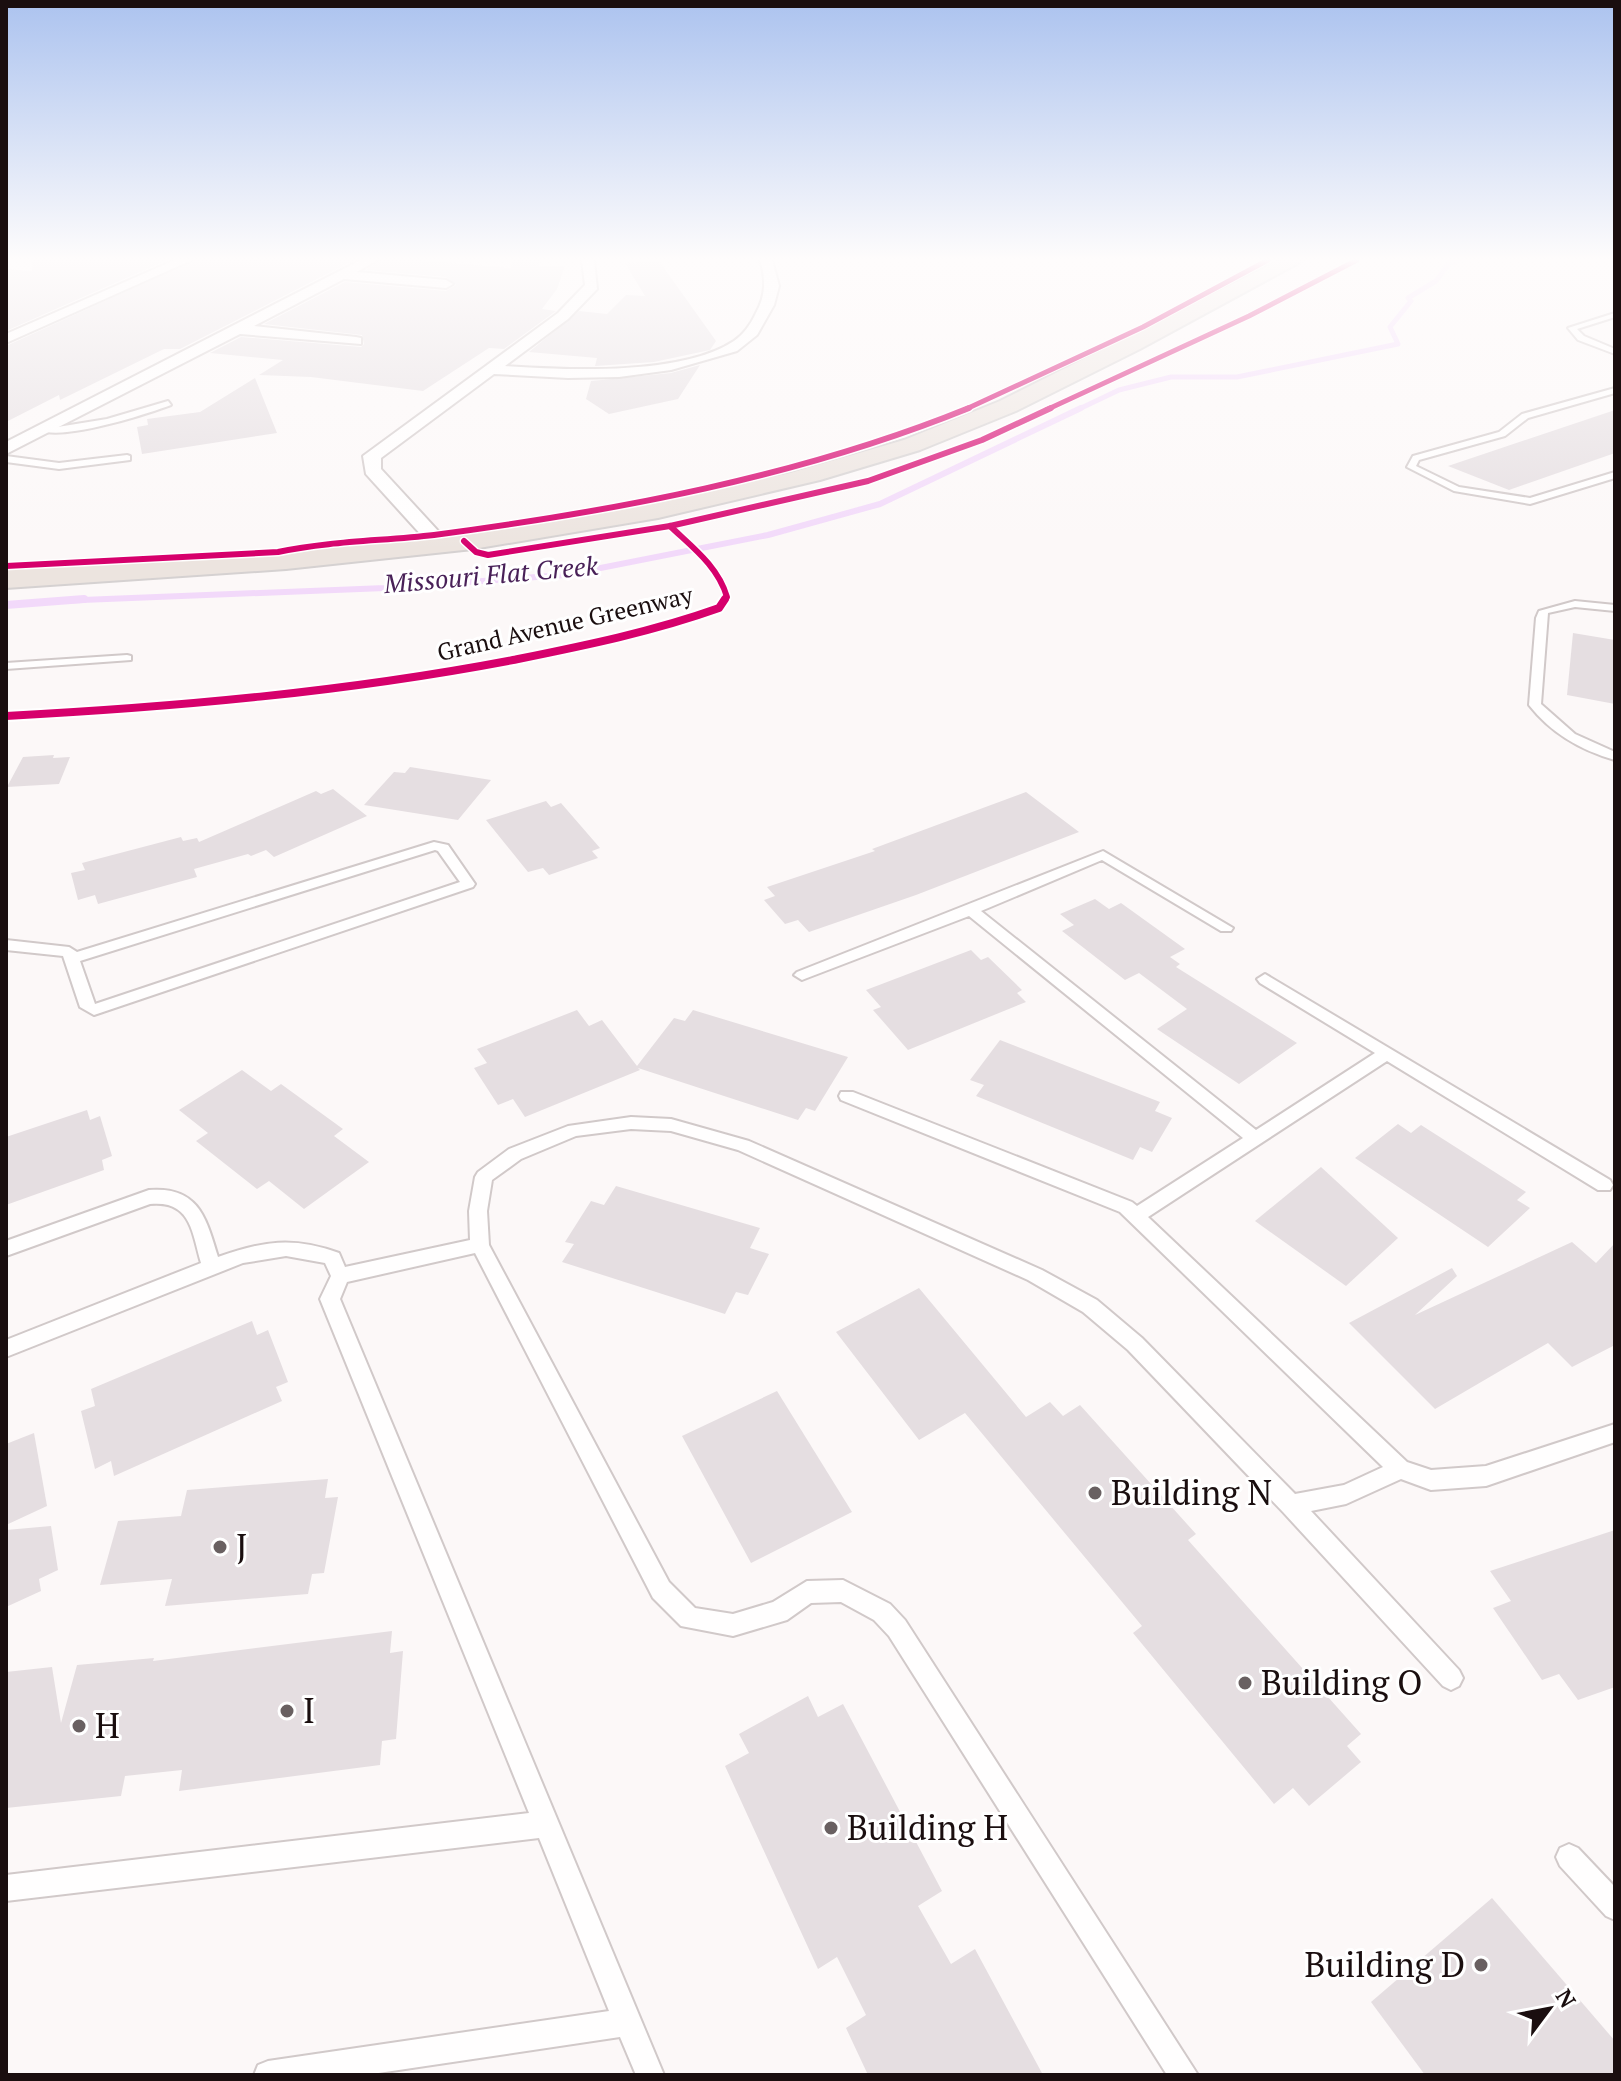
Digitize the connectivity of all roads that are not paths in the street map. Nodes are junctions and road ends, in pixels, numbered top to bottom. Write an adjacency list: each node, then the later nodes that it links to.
1 (182, 357): 8 (street)
2 (506, 357): 5 (street)
3 (707, 357): 5 (street)
4 (1107, 357): 13 (main road)
5 (490, 369): 13 (street)
6 (1615, 390): 12 (lane)
7 (168, 403): 8 (lane)
8 (43, 430): 9 (street)
9 (6, 449)
10 (127, 458): 11 (lane)
11 (6, 459)
12 (1615, 475)
13 (441, 545): 14 (main road)
14 (6, 579)
15 (1615, 608): 18 (lane)
16 (127, 658): 17 (lane)
17 (6, 666)
18 (1615, 756)
19 (971, 910): 20 (lane); 23 (lane); 27 (lane)
20 (1226, 928)
21 (6, 945): 22 (lane)
22 (71, 959): 22 (lane)
23 (802, 975)
24 (1265, 979): 25 (lane)
25 (1387, 1053): 27 (lane); 28 (lane)
26 (847, 1096): 29 (lane)
27 (1254, 1137): 29 (lane)
28 (1604, 1185)
29 (1136, 1216): 36 (lane)
30 (480, 1245): 33 (lane); 37 (lane); 46 (lane)
31 (6, 1249): 32 (lane)
32 (212, 1267): 33 (lane); 34 (lane)
33 (340, 1276): 39 (lane)
34 (6, 1349)
35 (1615, 1433): 36 (lane)
36 (1400, 1469): 37 (lane)
37 (1291, 1505): 38 (lane)
38 (1451, 1678)
39 (547, 1824): 41 (lane); 43 (lane)
40 (1569, 1857): 42 (lane)
41 (6, 1888)
42 (1615, 1907)
43 (628, 2022): 44 (lane); 45 (lane)
44 (268, 2075)
45 (650, 2075)
46 (1184, 2075)

